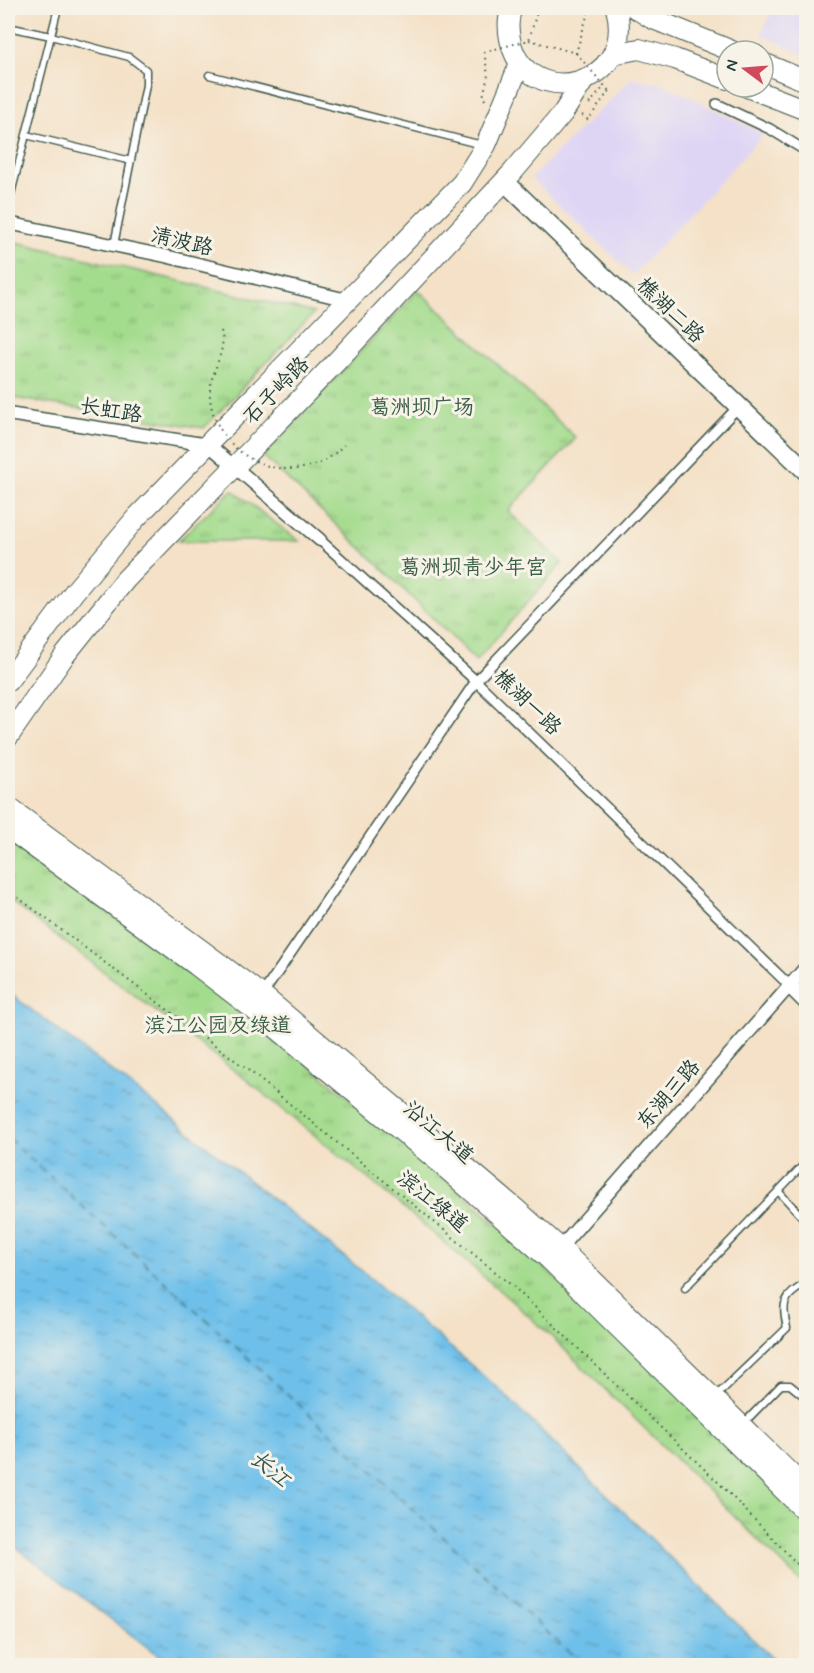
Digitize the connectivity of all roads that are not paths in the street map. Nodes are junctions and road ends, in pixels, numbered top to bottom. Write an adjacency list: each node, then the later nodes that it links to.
1 (58, 8): 6 (lane)
2 (615, 8): 8 (main road)
3 (635, 8): 7 (main road)
4 (507, 9): 9 (main road)
5 (8, 27): 6 (lane)
6 (51, 36): 18 (lane); 21 (lane)
7 (715, 44)
8 (610, 58): 11 (main road); 13 (main road)
9 (520, 63): 13 (main road); 19 (main road, 石子岭路)
10 (775, 68): 14 (main road)
11 (715, 74)
12 (209, 75): 19 (lane)
13 (584, 80): 22 (main road, 石子岭路)
14 (807, 81)
15 (775, 98): 17 (main road)
16 (717, 104): 20 (street)
17 (807, 110)
18 (26, 135): 21 (lane); 23 (lane)
19 (486, 146): 26 (main road, 石子岭路)
20 (807, 151)
21 (131, 161): 25 (lane)
22 (508, 177): 27 (main road, 樵湖二路); 30 (main road, 樵湖二路); 31 (main road, 石子岭路)
23 (11, 194)
24 (8, 223): 25 (street, 清波路)
25 (114, 245): 26 (street, 清波路)
26 (347, 300): 29 (main road, 石子岭路)
27 (739, 406): 32 (main road, 樵湖二路); 35 (street)
28 (8, 414): 29 (street, 长虹路)
29 (209, 445): 31 (street, 樵湖一路); 34 (main road, 石子岭路)
30 (807, 458)
31 (234, 467): 33 (street, 樵湖一路); 36 (main road, 石子岭路)
32 (807, 471)
33 (320, 540): 35 (street, 樵湖一路)
34 (8, 681)
35 (476, 681): 40 (street, 樵湖一路); 41 (street)
36 (8, 737)
37 (8, 807): 41 (main road, 沿江大道)
38 (8, 828): 53 (main road, 沿江大道)
39 (807, 967): 40 (street, 东湖三路)
40 (789, 985): 42 (street, 樵湖一路); 46 (street, 东湖三路)
41 (262, 995): 46 (main road, 沿江大道)
42 (807, 1002)
43 (807, 1161): 44 (lane)
44 (779, 1192): 45 (lane); 48 (lane)
45 (807, 1221)
46 (560, 1248): 50 (main road, 沿江大道)
47 (807, 1283): 50 (lane)
48 (686, 1288)
49 (807, 1398): 51 (lane)
50 (713, 1399): 51 (main road, 沿江大道)
51 (741, 1425): 52 (main road, 沿江大道)
52 (807, 1489)
53 (807, 1512)

